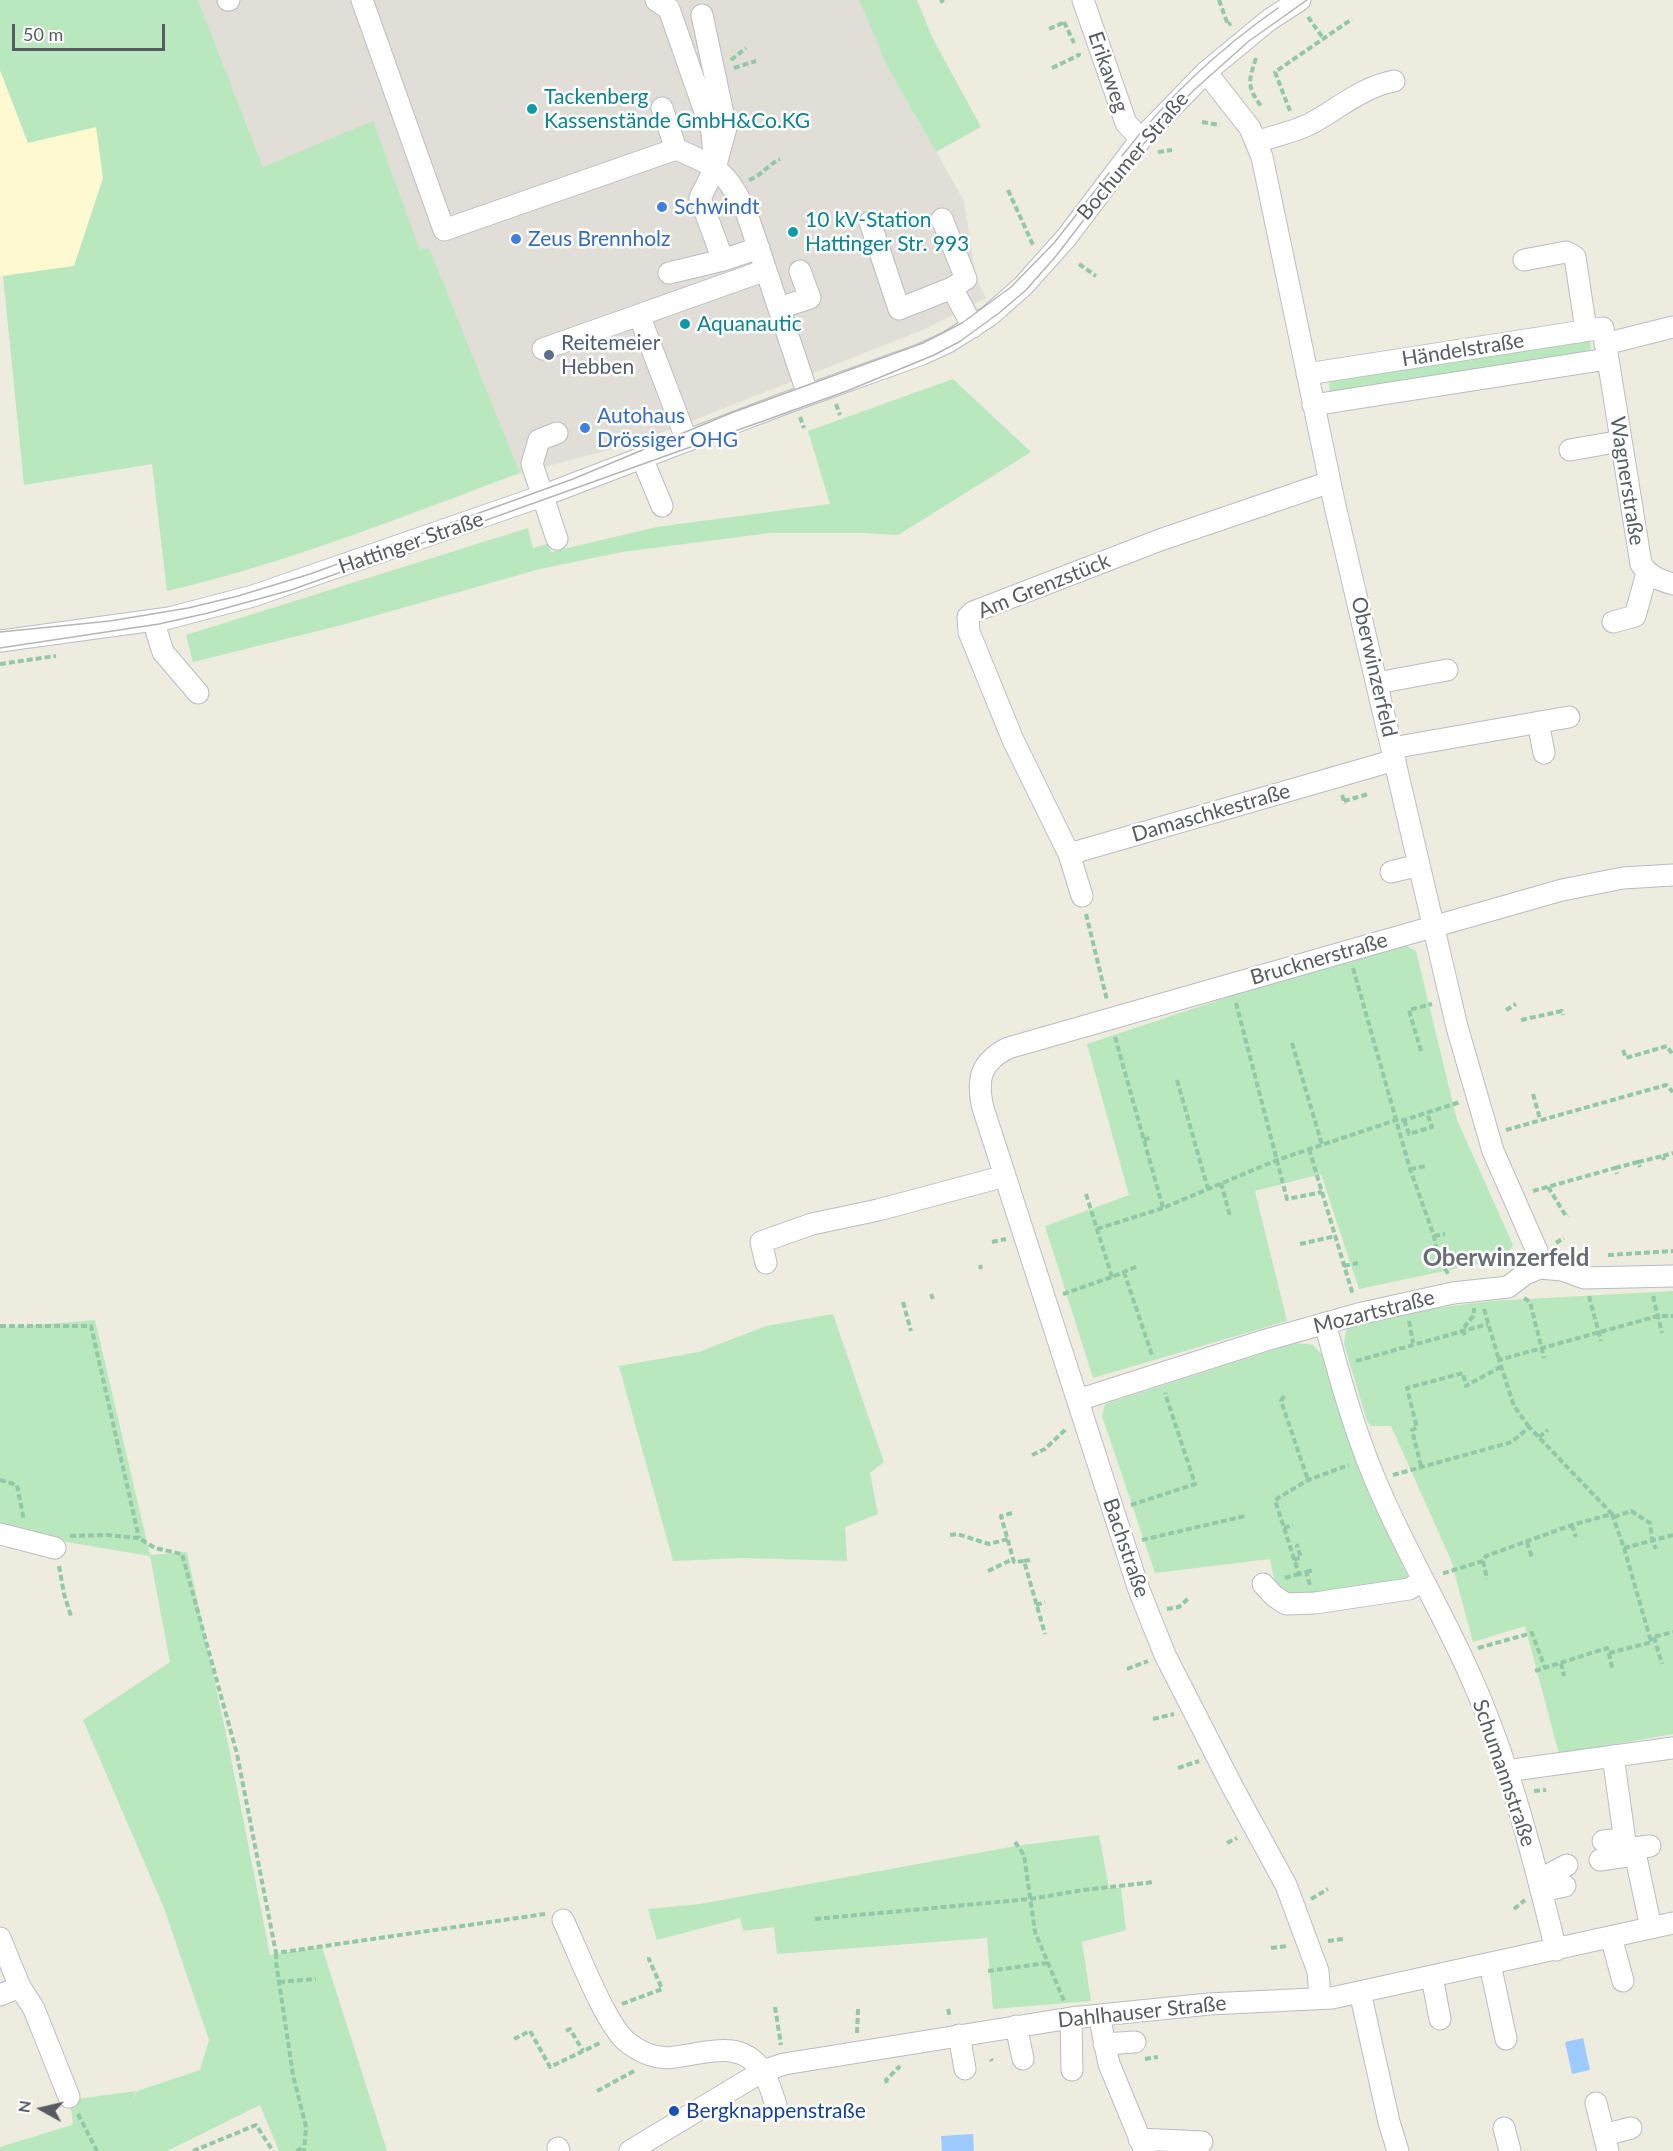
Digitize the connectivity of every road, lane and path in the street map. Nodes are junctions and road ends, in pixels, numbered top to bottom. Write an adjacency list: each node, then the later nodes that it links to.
1 (362, 0): 22 (street)
2 (656, 0): 25 (street)
3 (1083, 0): 21 (street, Erikaweg)
4 (1219, 0): 9 (path)
5 (1304, 8): 10 (path); 13 (street, Bochumer Straße)
6 (702, 15): 25 (street)
7 (1352, 19): 10 (path)
8 (1064, 22): 12 (path)
9 (1228, 25)
10 (1323, 38): 19 (path)
11 (1255, 60): 15 (path)
12 (1052, 69)
13 (1206, 72): 20 (street, Oberwinzerfeld); 21 (street, Bochumer Straße)
14 (1394, 81): 19 (street)
15 (1260, 104)
16 (662, 108): 22 (street)
17 (1207, 118): 18 (path)
18 (1219, 124)
19 (1297, 129): 20 (street)
20 (1257, 142): 48 (street, Oberwinzerfeld)
21 (1149, 146): 23 (path); 40 (street, Bochumer Straße)
22 (676, 149): 25 (street)
23 (1172, 150)
24 (780, 159): 26 (path)
25 (715, 168): 26 (street); 32 (street)
26 (734, 186): 31 (street)
27 (1008, 190): 30 (path)
28 (942, 219): 39 (street)
29 (870, 222): 39 (street)
30 (1033, 245)
31 (759, 248): 32 (street); 35 (street)
32 (723, 260): 37 (street)
33 (1524, 260): 45 (street)
34 (1079, 264): 38 (path)
35 (766, 270): 41 (street); 42 (street)
36 (800, 271): 41 (street)
37 (669, 273)
38 (1096, 276)
39 (952, 288): 43 (street)
40 (1006, 303): 43 (street, Hattinger Straße)
41 (779, 308): 49 (street)
42 (639, 315): 46 (street); 52 (street)
43 (973, 327): 49 (street, Hattinger Straße)
44 (1673, 327): 47 (street, Händelstraße)
45 (1586, 330): 47 (street); 48 (street, Händelstraße)
46 (543, 349)
47 (1606, 352): 50 (street, Händelstraße); 53 (street, Wagnerstraße)
48 (1307, 374): 50 (street, Oberwinzerfeld)
49 (808, 395): 52 (street, Hattinger Straße)
50 (1313, 405): 56 (street, Oberwinzerfeld)
51 (557, 433): 57 (street)
52 (687, 441): 55 (street, Hattinger Straße)
53 (1621, 441): 54 (street); 60 (street, Wagnerstraße)
54 (1570, 450)
55 (642, 458): 57 (street, Hattinger Straße); 58 (street)
56 (1330, 482): 68 (street, Oberwinzerfeld); 76 (street, Am Grenzstück)
57 (542, 496): 59 (street); 62 (street, Hattinger Straße)
58 (662, 506)
59 (556, 539)
60 (1647, 573): 61 (street, Wagnerstraße); 63 (street)
61 (1673, 584)
62 (153, 620): 64 (street, Hattinger Straße); 69 (street)
63 (1613, 622)
64 (0, 637)
65 (32, 660): 66 (path)
66 (0, 664)
67 (1447, 670): 68 (street)
68 (1377, 683): 73 (street, Oberwinzerfeld)
69 (198, 693)
70 (1569, 717): 71 (street, Damaschkestraße)
71 (1538, 722): 72 (street); 73 (street, Damaschkestraße)
72 (1544, 753)
73 (1394, 754): 76 (street, Damaschkestraße); 77 (street, Oberwinzerfeld)
74 (1368, 794): 75 (path)
75 (1345, 804)
76 (1069, 854): 80 (street)
77 (1419, 865): 78 (street); 81 (street, Oberwinzerfeld)
78 (1391, 872)
79 (1673, 875): 81 (street, Brucknerstraße)
80 (1082, 896): 88 (path)
81 (1434, 927): 83 (street, Oberwinzerfeld); 88 (street, Brucknerstraße)
82 (1355, 974): 104 (path)
83 (1450, 999): 93 (path); 101 (street, Oberwinzerfeld)
84 (1516, 1005): 85 (path)
85 (1506, 1010)
86 (1563, 1015): 89 (path)
87 (1240, 1017): 112 (path)
88 (1111, 1019): 96 (street, Brucknerstraße)
89 (1521, 1020)
90 (1292, 1043): 109 (path)
91 (1118, 1048): 97 (path)
92 (1623, 1050): 94 (path)
93 (1421, 1051)
94 (1673, 1055)
95 (1135, 1077): 97 (path)
96 (980, 1078): 118 (street, Bachstraße)
97 (1127, 1080): 108 (path)
98 (1177, 1080): 125 (path)
99 (1673, 1092): 103 (path)
100 (1533, 1094): 103 (path)
101 (1478, 1096): 102 (path); 106 (street, Oberwinzerfeld)
102 (1427, 1113): 105 (path); 105 (path)
103 (1539, 1119): 106 (path)
104 (1396, 1120): 105 (path); 109 (path); 115 (path)
105 (1404, 1120)
106 (1488, 1136): 150 (street, Oberwinzerfeld)
107 (1152, 1137): 108 (path)
108 (1144, 1140): 130 (path)
109 (1322, 1145): 110 (path)
110 (1309, 1149): 112 (path); 127 (path)
111 (1673, 1153): 114 (path)
112 (1277, 1160): 121 (path); 127 (path)
113 (1426, 1166): 115 (path)
114 (1615, 1168): 116 (path); 117 (path)
115 (1410, 1169): 137 (path)
116 (1599, 1173): 119 (path); 120 (path)
117 (1617, 1174)
118 (1005, 1176): 146 (street); 159 (street, Bachstraße)
119 (1582, 1178): 122 (path); 123 (path)
120 (1600, 1179)
121 (1221, 1183): 125 (path); 132 (path)
122 (1584, 1183)
123 (1559, 1184): 124 (path); 126 (path)
124 (1548, 1187): 129 (path); 131 (path)
125 (1208, 1189): 130 (path)
126 (1561, 1190)
127 (1322, 1192): 136 (path)
128 (1086, 1194): 133 (path)
129 (1534, 1201)
130 (1163, 1208): 133 (path)
131 (1568, 1215)
132 (1230, 1216)
133 (1097, 1229): 142 (path)
134 (1104, 1233): 142 (path)
135 (1445, 1234): 137 (path)
136 (1336, 1236): 141 (path); 149 (path)
137 (1434, 1236): 158 (path)
138 (1550, 1236): 140 (path)
139 (1564, 1238): 140 (path)
140 (1556, 1243): 143 (path)
141 (1300, 1244)
142 (1103, 1246): 153 (path)
143 (1563, 1250)
144 (1673, 1250): 145 (path)
145 (1602, 1255)
146 (766, 1263)
147 (1358, 1263): 149 (path)
148 (1138, 1266): 151 (path)
149 (1344, 1266): 161 (path)
150 (1540, 1268): 155 (street); 156 (street, Mozartstraße)
151 (1124, 1272): 153 (path); 177 (path)
152 (1673, 1276): 154 (street)
153 (1112, 1277): 159 (path)
154 (1648, 1277): 155 (street); 162 (path)
155 (1584, 1278): 169 (path)
156 (1508, 1287): 157 (street, Mozartstraße); 172 (path)
157 (1479, 1291): 158 (street, Mozartstraße); 165 (path); 168 (path)
158 (1453, 1293): 161 (street, Mozartstraße)
159 (1046, 1300): 179 (street, Bachstraße)
160 (903, 1302): 167 (path)
161 (1358, 1314): 164 (street, Mozartstraße)
162 (1658, 1316): 163 (path); 169 (path); 170 (path)
163 (1673, 1316)
164 (1325, 1323): 176 (street, Schumannstraße); 177 (street, Mozartstraße)
165 (1488, 1324): 168 (path); 174 (path)
166 (0, 1326): 200 (path)
167 (911, 1330)
168 (1463, 1332): 176 (path)
169 (1599, 1333): 171 (path); 172 (path)
170 (1662, 1333)
171 (1601, 1341)
172 (1542, 1349): 173 (path); 174 (path)
173 (1544, 1358)
174 (1500, 1360): 175 (path)
175 (1502, 1366): 180 (path); 185 (path)
176 (1337, 1367): 184 (street, Schumannstraße)
177 (1159, 1374): 179 (street, Mozartstraße); 189 (path)
178 (1284, 1396): 187 (path)
179 (1080, 1406): 183 (path); 189 (street, Bachstraße)
180 (1529, 1427): 182 (path); 185 (path)
181 (1548, 1430): 182 (path)
182 (1539, 1437): 192 (path)
183 (1032, 1455)
184 (1367, 1458): 187 (path); 188 (street, Schumannstraße)
185 (1421, 1466): 188 (path)
186 (0, 1480): 204 (path)
187 (1308, 1480): 195 (path)
188 (1375, 1480): 215 (street, Schumannstraße)
189 (1113, 1511): 205 (street, Bachstraße)
190 (1012, 1513): 201 (path)
191 (1245, 1516): 205 (path)
192 (1613, 1516): 193 (path); 202 (path); 207 (path)
193 (1572, 1525): 199 (path); 203 (path)
194 (1293, 1526): 195 (path)
195 (1284, 1528): 212 (path)
196 (0, 1534): 204 (street)
197 (950, 1535): 201 (path)
198 (1673, 1535): 202 (path)
199 (1576, 1537)
200 (139, 1538): 204 (path); 262 (path)
201 (1008, 1539): 209 (path)
202 (1652, 1540): 207 (path); 208 (path)
203 (1527, 1542): 210 (path); 214 (path)
204 (43, 1545)
205 (1124, 1545): 274 (street, Bachstraße)
206 (1299, 1545): 212 (path)
207 (1624, 1548): 228 (path)
208 (1656, 1549)
209 (1013, 1558): 213 (path); 217 (path)
210 (1532, 1558)
211 (1030, 1560): 213 (path)
212 (1294, 1560): 218 (path)
213 (1024, 1561): 224 (path)
214 (1483, 1562): 215 (path); 219 (path)
215 (1423, 1569): 223 (street); 229 (street, Schumannstraße)
216 (1314, 1570): 218 (path)
217 (988, 1571)
218 (1306, 1572): 223 (path)
219 (1487, 1579)
220 (1263, 1584): 223 (street)
221 (64, 1589): 225 (path)
222 (1045, 1602): 224 (path)
223 (1315, 1603)
224 (1036, 1605): 227 (path)
225 (71, 1616)
226 (1673, 1632): 228 (path)
227 (1045, 1634)
228 (1652, 1638): 230 (path); 232 (path)
229 (1460, 1653): 234 (path); 243 (street, Schumannstraße)
230 (1609, 1653): 231 (path); 235 (path)
231 (1561, 1663): 234 (path); 238 (path)
232 (1662, 1664)
233 (1132, 1667): 236 (path)
234 (1545, 1668): 237 (path)
235 (1612, 1668)
236 (1127, 1669)
237 (1535, 1671)
238 (1564, 1676)
239 (1673, 1748): 240 (street)
240 (1614, 1762): 243 (street); 244 (street); 247 (street)
241 (1185, 1766): 242 (path)
242 (1178, 1768)
243 (1506, 1771): 250 (street, Schumannstraße)
244 (1593, 1772)
245 (1015, 1842): 254 (path)
246 (1650, 1846): 258 (street)
247 (1602, 1850)
248 (1567, 1865): 250 (street)
249 (1154, 1882): 254 (path)
250 (1540, 1885): 251 (street); 261 (street, Schumannstraße)
251 (1565, 1886)
252 (1328, 1889): 253 (path)
253 (1317, 1895)
254 (1030, 1899): 256 (path); 264 (path)
255 (563, 1920): 262 (path); 276 (street)
256 (815, 1920)
257 (1673, 1924): 258 (street, Dahlhauser Straße)
258 (1651, 1928): 259 (street, Dahlhauser Straße)
259 (1611, 1937): 261 (street, Dahlhauser Straße); 269 (street)
260 (0, 1938): 271 (street)
261 (1556, 1950): 265 (street, Dahlhauser Straße)
262 (276, 1953): 270 (path)
263 (647, 1959): 276 (path)
264 (1047, 1963): 266 (path); 278 (path)
265 (1491, 1964): 267 (street, Dahlhauser Straße); 285 (street)
266 (988, 1971)
267 (1432, 1977): 272 (street, Dahlhauser Straße); 279 (street)
268 (316, 1979): 270 (path)
269 (1623, 1981)
270 (279, 1982): 303 (path)
271 (20, 1987): 273 (street); 297 (street)
272 (1367, 1990): 274 (street, Dahlhauser Straße); 283 (street); 309 (street)
273 (0, 1995)
274 (1320, 1998): 277 (street, Dahlhauser Straße)
275 (775, 2007): 291 (path)
276 (606, 2010): 281 (street)
277 (1099, 2015): 278 (street, Dahlhauser Straße); 287 (street)
278 (1071, 2018): 282 (street, Dahlhauser Straße); 293 (street)
279 (1440, 2019)
280 (566, 2031): 288 (path)
281 (619, 2034): 288 (path); 289 (street)
282 (959, 2035): 291 (street, Dahlhauser Straße); 292 (street)
283 (1383, 2035)
284 (514, 2039): 288 (path)
285 (1506, 2039)
286 (1135, 2042): 287 (street)
287 (1104, 2044): 302 (street)
288 (583, 2051)
289 (660, 2057): 294 (street); 296 (path)
290 (905, 2062): 295 (path)
291 (784, 2064): 294 (street, Dahlhauser Straße)
292 (965, 2068)
293 (1072, 2070)
294 (763, 2071): 298 (street); 308 (street, Dahlhauser Straße)
295 (887, 2083)
296 (597, 2091)
297 (69, 2097): 304 (path)
298 (776, 2105)
299 (1603, 2131): 300 (street)
300 (1632, 2133)
301 (1202, 2142): 302 (street)
302 (1142, 2145)
303 (304, 2150): 307 (path)
304 (97, 2151)
305 (193, 2151): 306 (path)
306 (273, 2151)
307 (296, 2151)
308 (630, 2151)
309 (1398, 2151)

